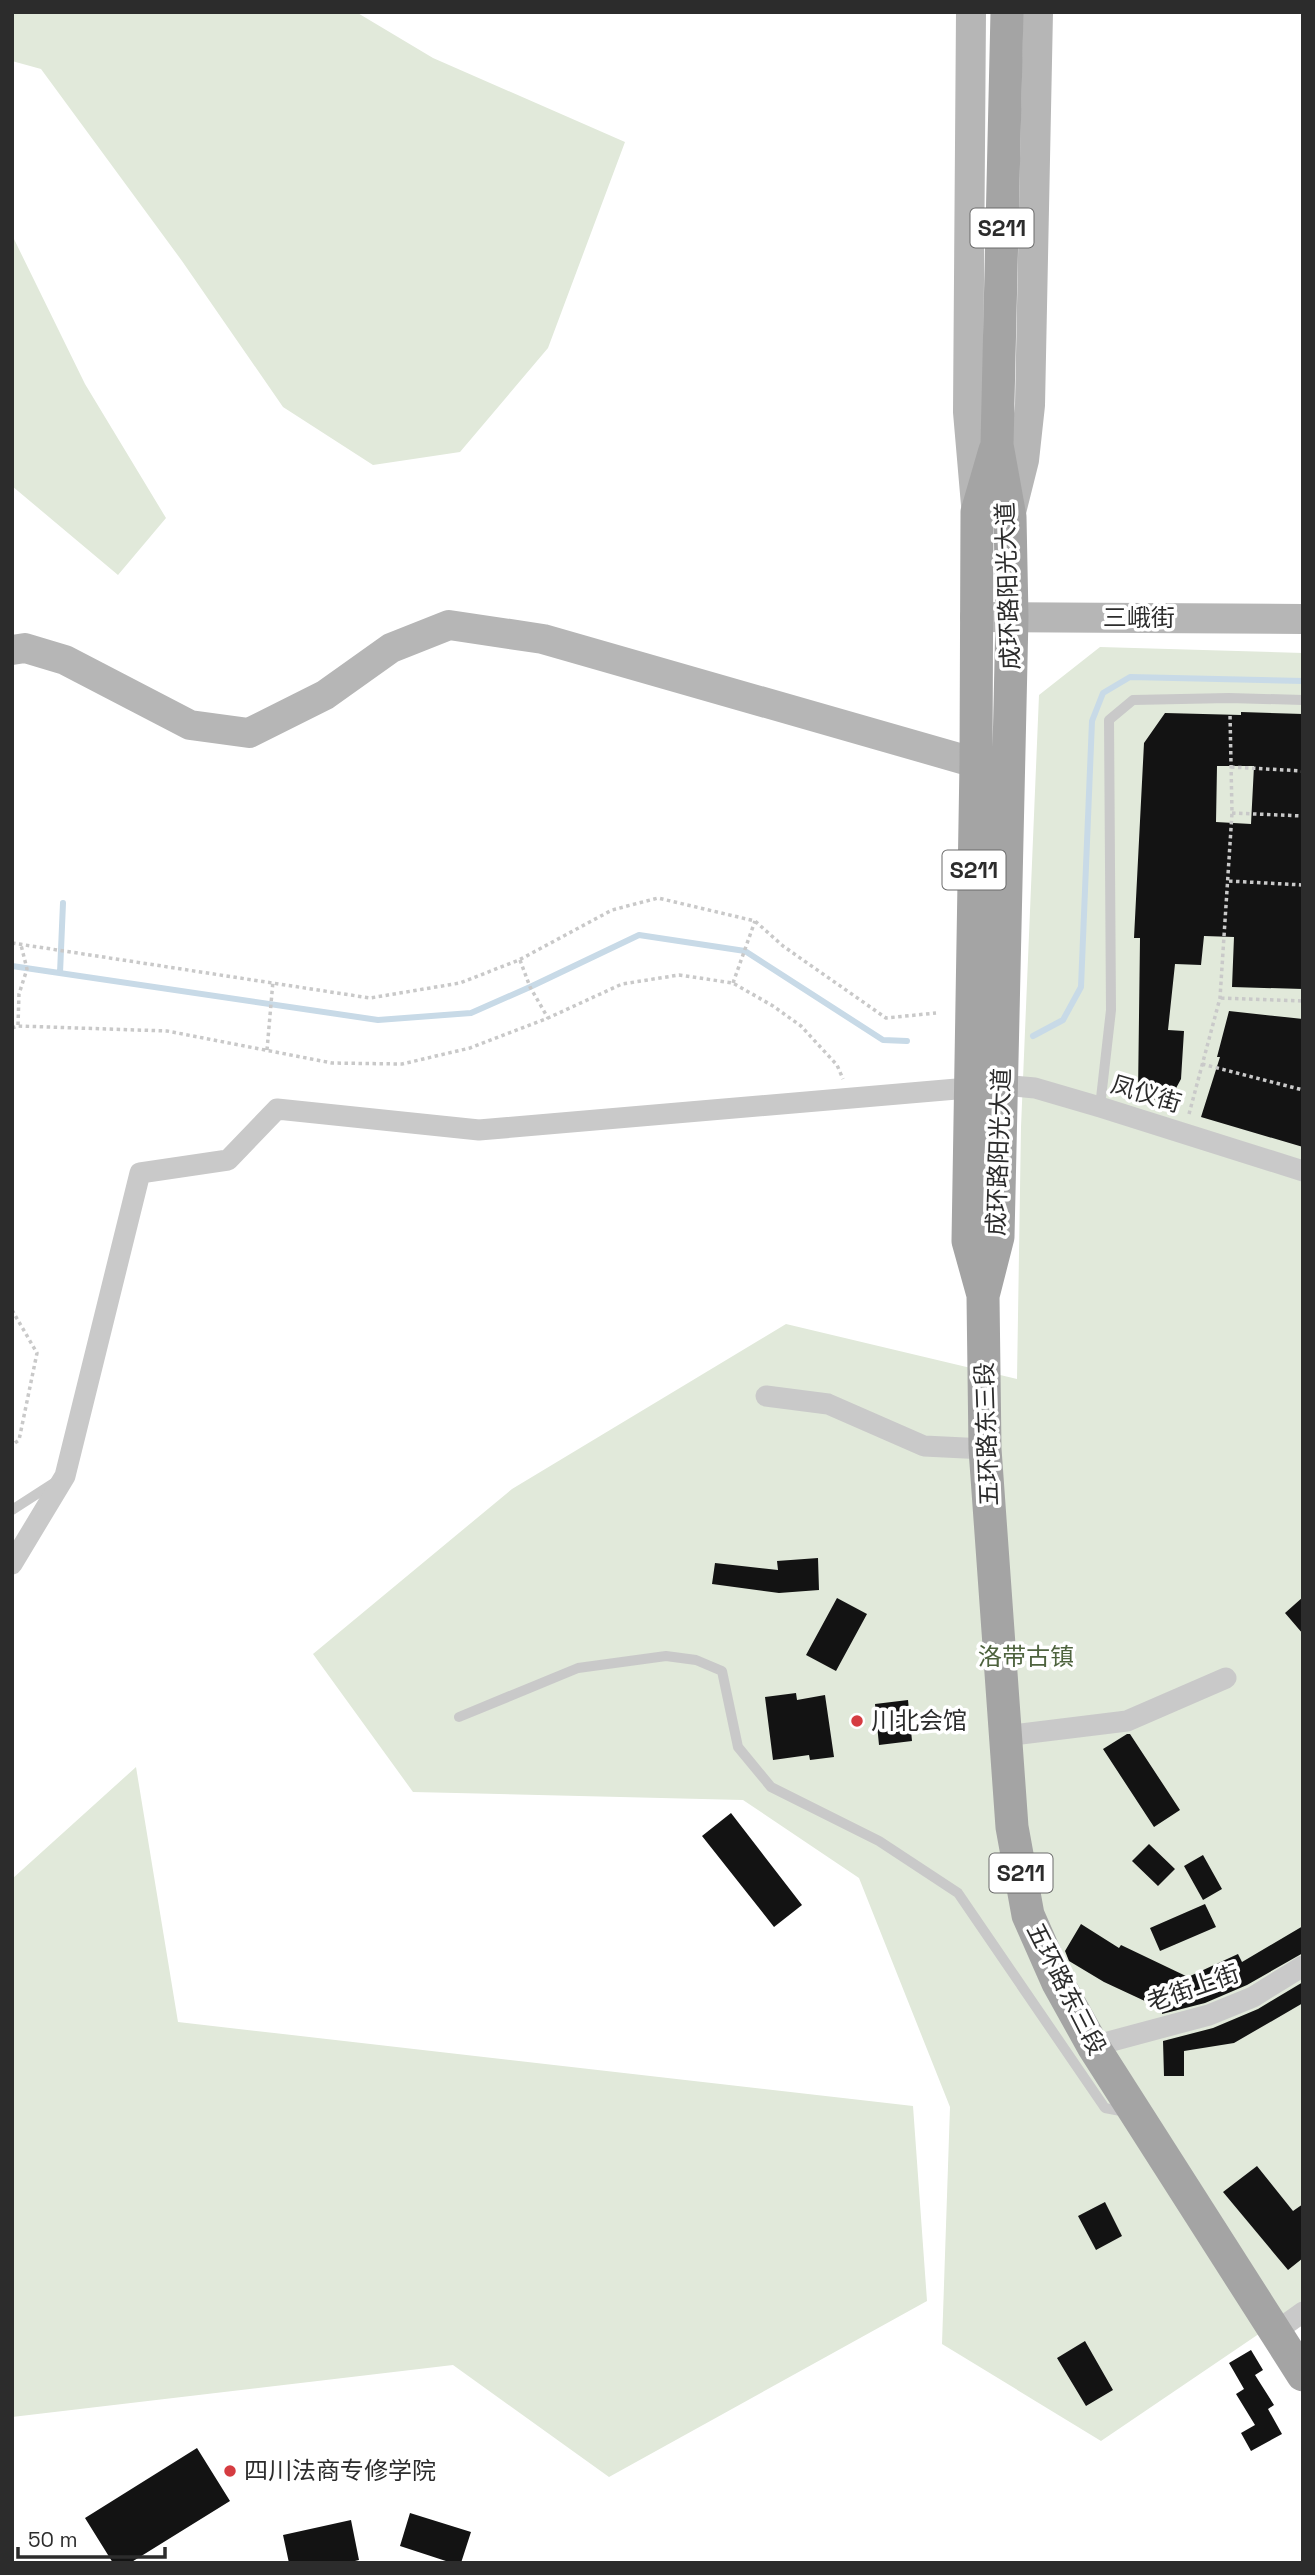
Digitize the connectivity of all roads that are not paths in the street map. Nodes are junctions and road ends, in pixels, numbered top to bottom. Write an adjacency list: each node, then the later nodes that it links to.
1 (971, 12): 5 (street)
2 (1007, 12): 4 (main road, 成环路阳光大道 / S211)
3 (1038, 12): 6 (street)
4 (997, 445): 5 (main road, 成环路阳光大道 / S211); 6 (main road, 成环路阳光大道 / S211)
5 (977, 512): 7 (main road, 成环路阳光大道 / S211)
6 (1010, 517): 8 (main road, 成环路阳光大道 / S211)
7 (975, 617): 8 (street, 三峨街); 12 (main road, 成环路阳光大道 / S211)
8 (1012, 617): 9 (street, 三峨街); 13 (main road, 成环路阳光大道 / S211)
9 (1303, 619)
10 (12, 650): 12 (street)
11 (1303, 700): 14 (lane)
12 (976, 763): 13 (main road, 成环路阳光大道 / S211)
13 (987, 1086): 14 (street, 凤仪街); 16 (main road, 成环路阳光大道 / S211); 19 (street, 凤仪街)
14 (1100, 1107): 15 (street, 凤仪街)
15 (1303, 1171)
16 (983, 1296): 18 (main road, 五环路东三段 / S211)
17 (766, 1396): 18 (street)
18 (985, 1450): 24 (main road, 五环路东三段 / S211)
19 (65, 1476): 20 (lane); 21 (street)
20 (12, 1510)
21 (12, 1564)
22 (1226, 1678): 24 (street)
23 (459, 1717): 27 (lane)
24 (1005, 1736): 26 (main road, 五环路东三段 / S211)
25 (1303, 1966): 26 (street, 老街上街)
26 (1093, 2046): 27 (main road, 五环路东三段 / S211)
27 (1136, 2113): 29 (main road, 五环路东三段 / S211)
28 (1303, 2312): 29 (street)
29 (1275, 2332): 30 (main road, 五环路东三段 / S211)
30 (1303, 2375)

